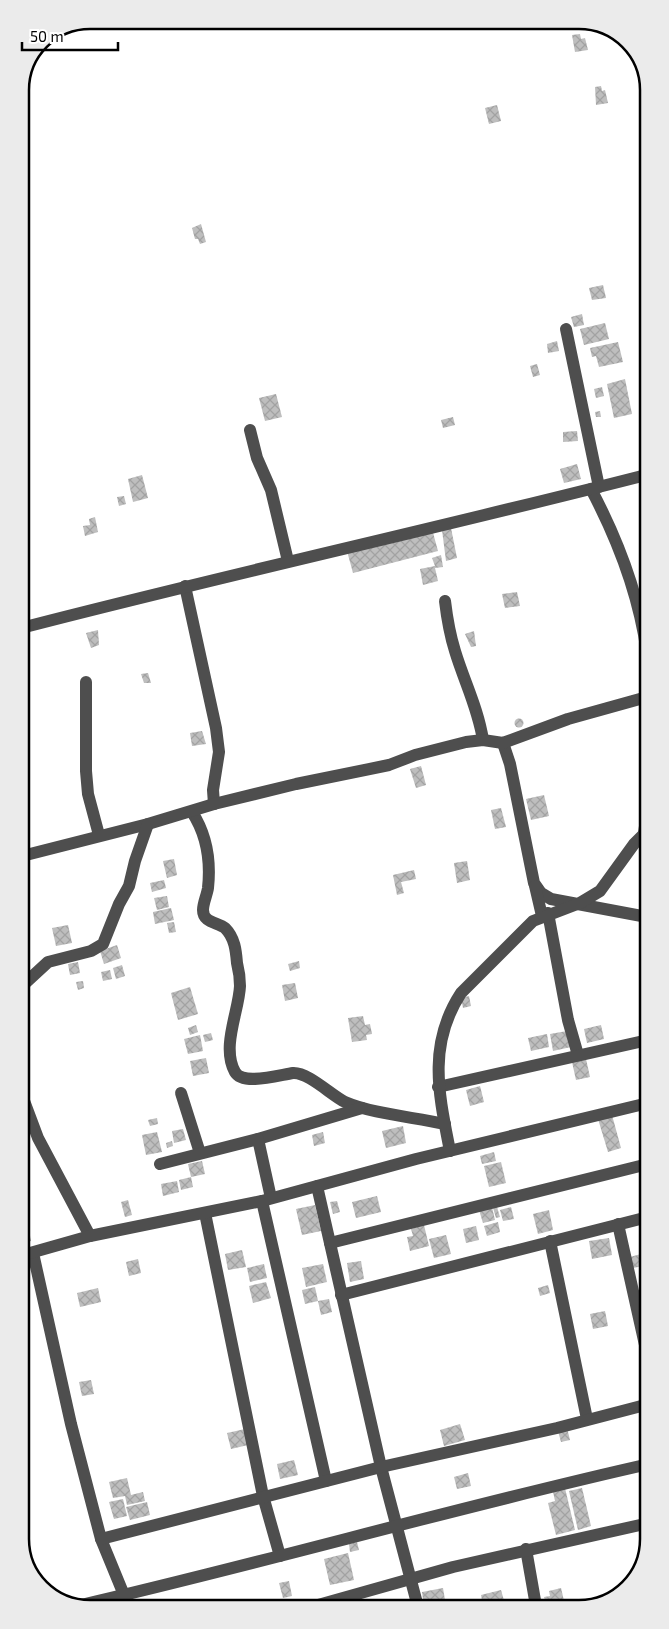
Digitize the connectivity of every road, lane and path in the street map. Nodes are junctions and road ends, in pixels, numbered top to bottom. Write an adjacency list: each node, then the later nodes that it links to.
1 (566, 329): 4 (street)
2 (250, 430): 5 (street)
3 (640, 477): 4 (street)
4 (595, 488): 5 (street); 8 (street)
5 (288, 561): 6 (street)
6 (185, 586): 9 (street); 14 (street)
7 (445, 601): 12 (street)
8 (640, 622)
9 (29, 626)
10 (86, 682): 17 (street)
11 (640, 699): 13 (street)
12 (483, 740): 13 (street); 14 (street)
13 (503, 743): 20 (street)
14 (214, 804): 15 (street)
15 (192, 812): 16 (street); 30 (street)
16 (148, 824): 17 (street); 24 (street)
17 (99, 835): 19 (street)
18 (640, 840): 21 (street)
19 (29, 854)
20 (534, 883): 21 (street); 22 (street)
21 (580, 903): 22 (street); 23 (street)
22 (545, 915): 26 (street); 27 (street)
23 (640, 915)
24 (29, 980)
25 (640, 1042): 26 (street)
26 (578, 1055): 27 (street)
27 (438, 1087): 32 (street)
28 (181, 1093): 35 (street)
29 (640, 1105): 34 (street)
30 (362, 1108): 32 (street); 33 (street)
31 (29, 1116): 43 (street)
32 (445, 1124): 34 (street)
33 (258, 1138): 35 (street); 39 (street)
34 (450, 1152): 38 (street)
35 (200, 1153): 36 (street)
36 (160, 1164)
37 (640, 1166): 45 (street)
38 (317, 1186): 39 (street); 45 (street)
39 (267, 1200): 40 (street); 54 (street)
40 (205, 1213): 43 (street); 55 (street)
41 (640, 1219): 42 (street)
42 (618, 1224): 44 (street); 49 (street)
43 (90, 1236): 46 (street)
44 (550, 1241): 48 (street); 51 (street)
45 (330, 1243): 48 (street)
46 (29, 1254)
47 (29, 1258): 58 (street)
48 (341, 1295): 53 (street)
49 (640, 1326)
50 (640, 1406): 51 (street)
51 (587, 1419): 53 (street)
52 (640, 1466): 57 (street)
53 (381, 1467): 54 (street); 57 (street)
54 (326, 1481): 55 (street)
55 (263, 1496): 58 (street); 60 (street)
56 (640, 1525): 59 (street)
57 (398, 1527): 60 (street); 61 (street)
58 (101, 1539): 62 (street)
59 (526, 1549): 61 (street); 66 (street)
60 (280, 1556): 62 (street)
61 (411, 1579): 64 (street); 65 (street)
62 (124, 1595): 63 (street)
63 (103, 1600)
64 (336, 1600)
65 (416, 1600)
66 (535, 1600)

